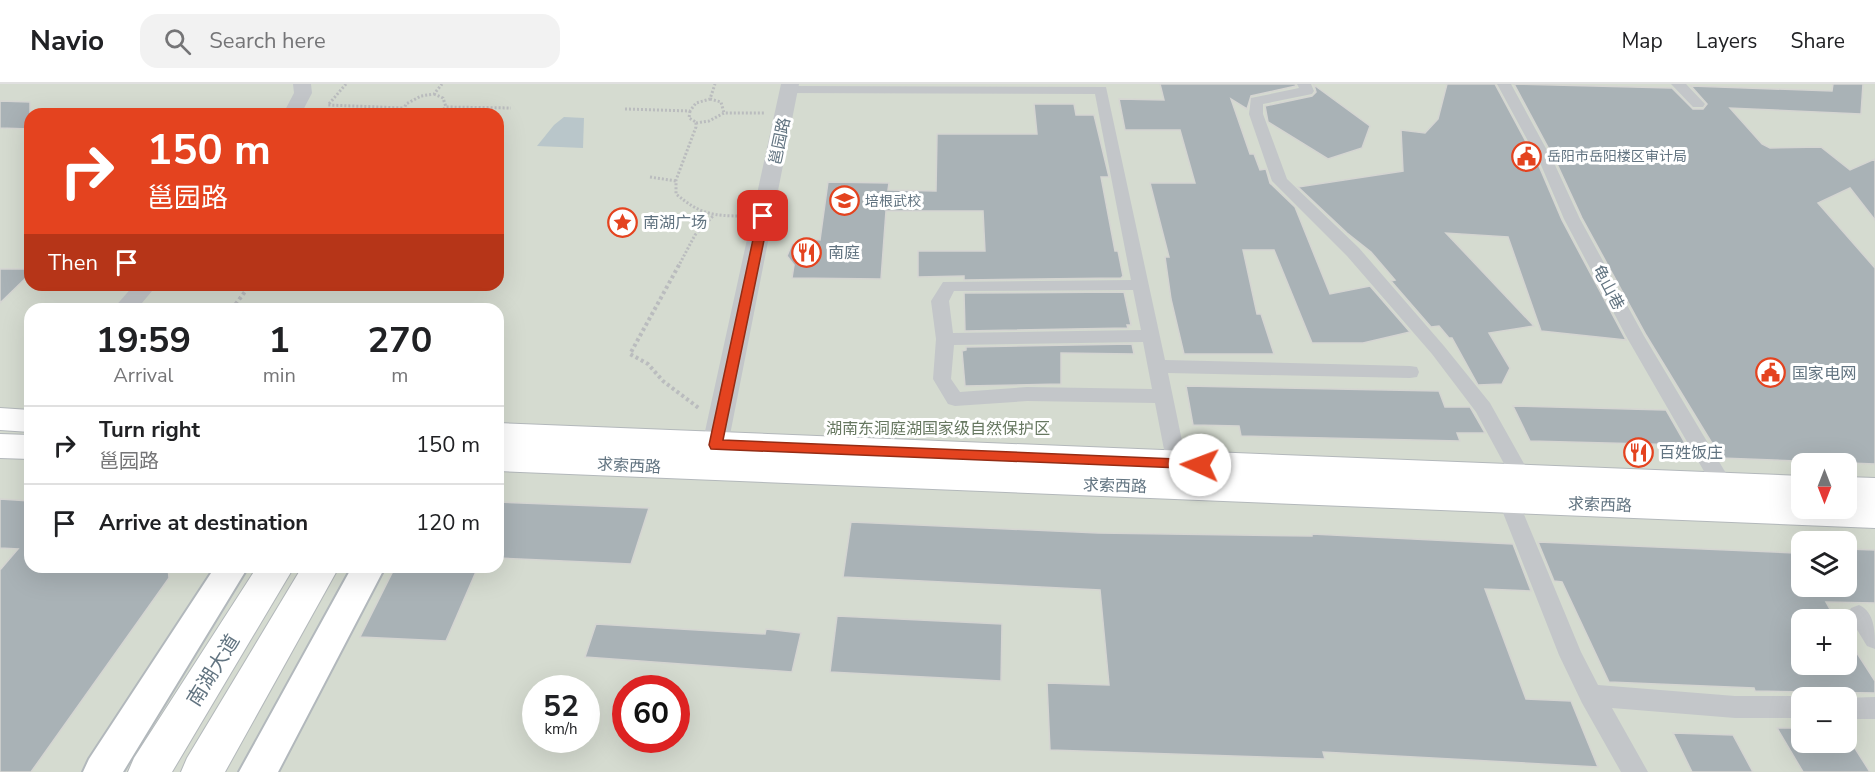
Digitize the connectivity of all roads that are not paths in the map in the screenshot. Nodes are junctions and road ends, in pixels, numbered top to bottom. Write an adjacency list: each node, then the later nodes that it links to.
1 (302, 84): 9 (street)
2 (1304, 84): 25 (street)
3 (1504, 84): 24 (street, 龟山巷)
4 (1678, 84): 8 (street)
5 (790, 87): 6 (street); 20 (street, 邕园路)
6 (885, 87): 7 (street)
7 (1102, 87): 10 (street)
8 (1698, 104)
9 (295, 108)
10 (1141, 285): 13 (street); 14 (street)
11 (140, 291): 12 (street)
12 (130, 303)
13 (1151, 336): 14 (street); 15 (street)
14 (945, 339): 17 (street)
15 (1157, 366): 16 (street); 17 (street)
16 (1410, 372)
17 (1163, 396): 23 (street)
18 (23, 424): 21 (main road)
19 (504, 435): 20 (main road, 求索西路)
20 (718, 435): 23 (main road, 求索西路)
21 (0, 446)
22 (504, 459): 25 (main road, 求索西路)
23 (1177, 465): 25 (main road, 求索西路)
24 (1723, 486): 25 (main road, 求索西路); 26 (main road, 求索西路)
25 (1515, 489): 29 (main road, 求索西路); 36 (street)
26 (1791, 489)
27 (1857, 490): 28 (main road)
28 (1875, 491)
29 (1875, 515)
30 (228, 573): 40 (main road)
31 (272, 573): 41 (main road, 南湖大道)
32 (318, 573): 42 (main road)
33 (366, 573): 43 (main road)
34 (1859, 615): 35 (street)
35 (1875, 639)
36 (1591, 696): 37 (street); 44 (street)
37 (1791, 707)
38 (1857, 708): 39 (street)
39 (1875, 708)
40 (102, 772)
41 (149, 772)
42 (202, 772)
43 (258, 772)
44 (1635, 772)

